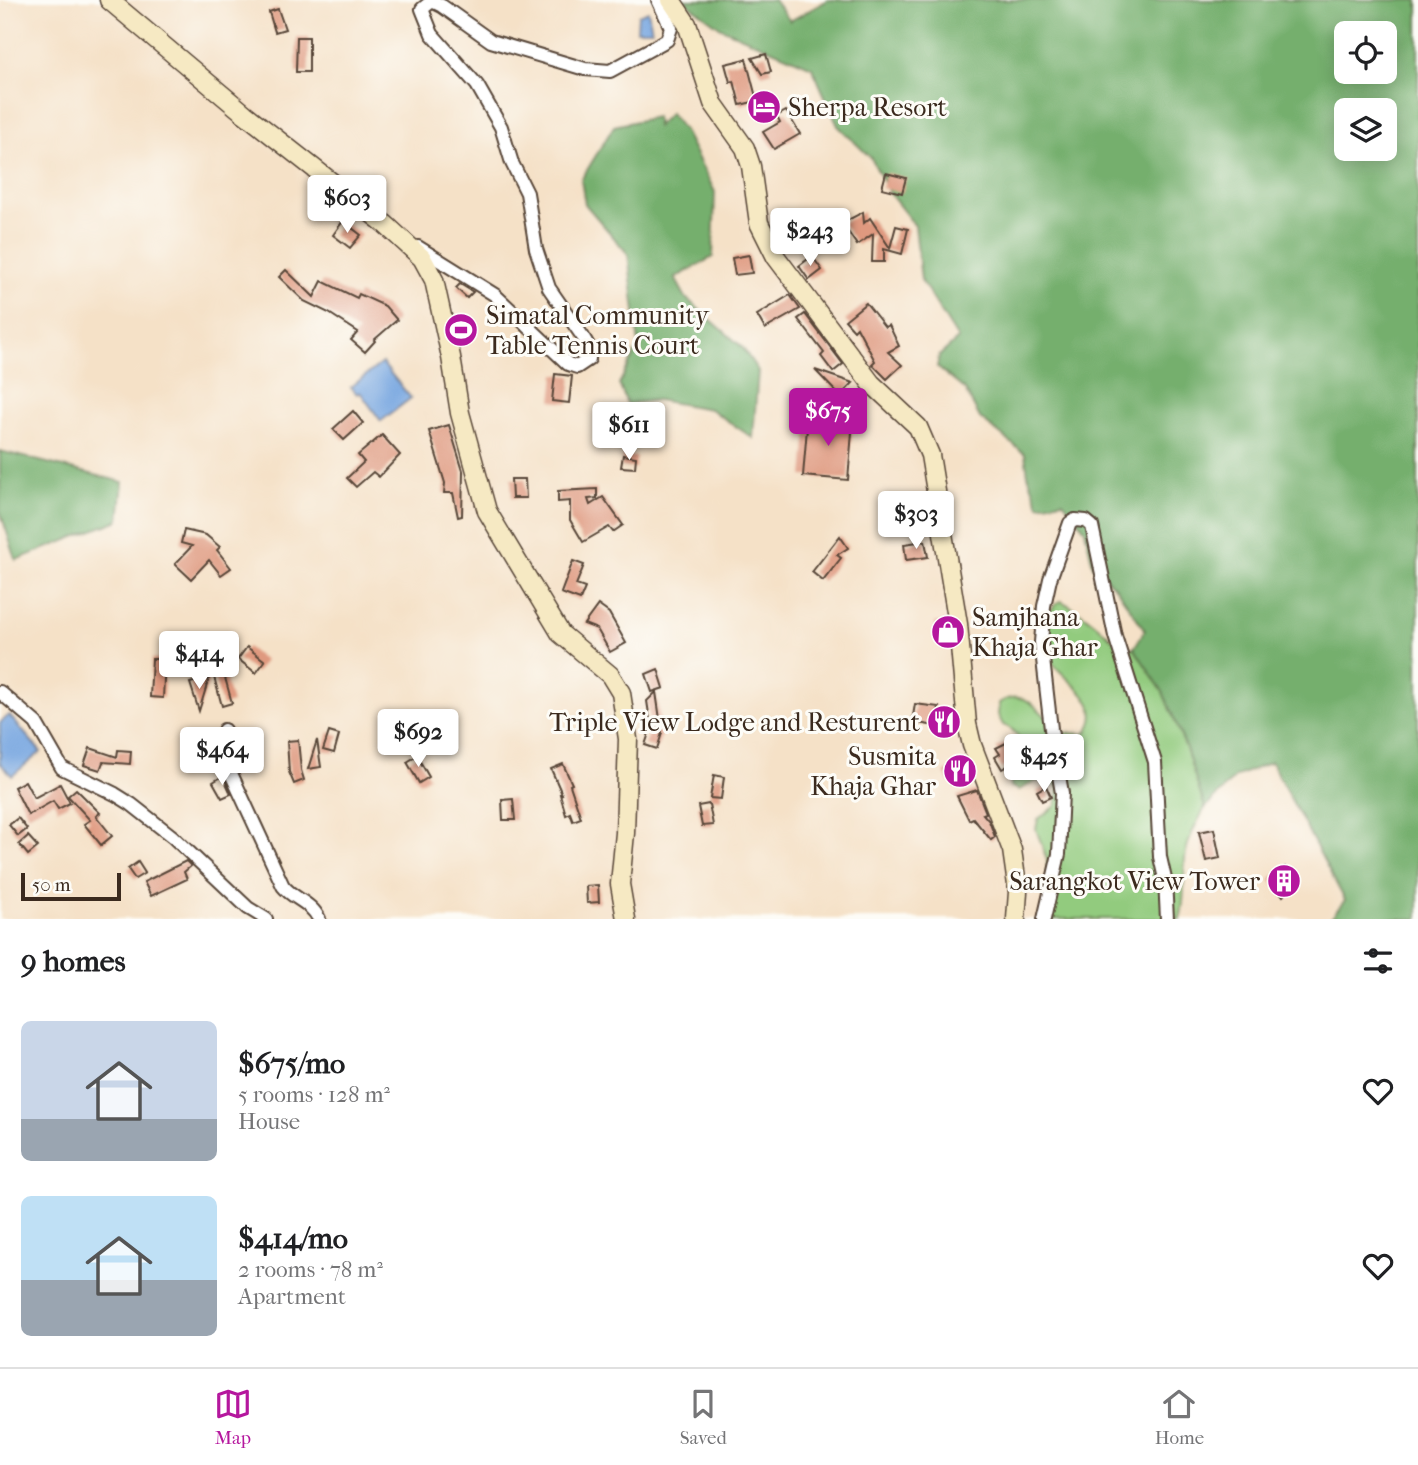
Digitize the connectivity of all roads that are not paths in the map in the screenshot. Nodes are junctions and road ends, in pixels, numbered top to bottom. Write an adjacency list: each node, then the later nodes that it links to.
1 (109, 0): 4 (street)
2 (658, 0): 4 (street)
3 (671, 0): 10 (street)
4 (402, 239): 9 (street)
5 (0, 692): 7 (street)
6 (224, 730): 8 (street)
7 (266, 919)
8 (319, 919)
9 (626, 919)
10 (1016, 919)
11 (1044, 919): 12 (street)
12 (1167, 919)

